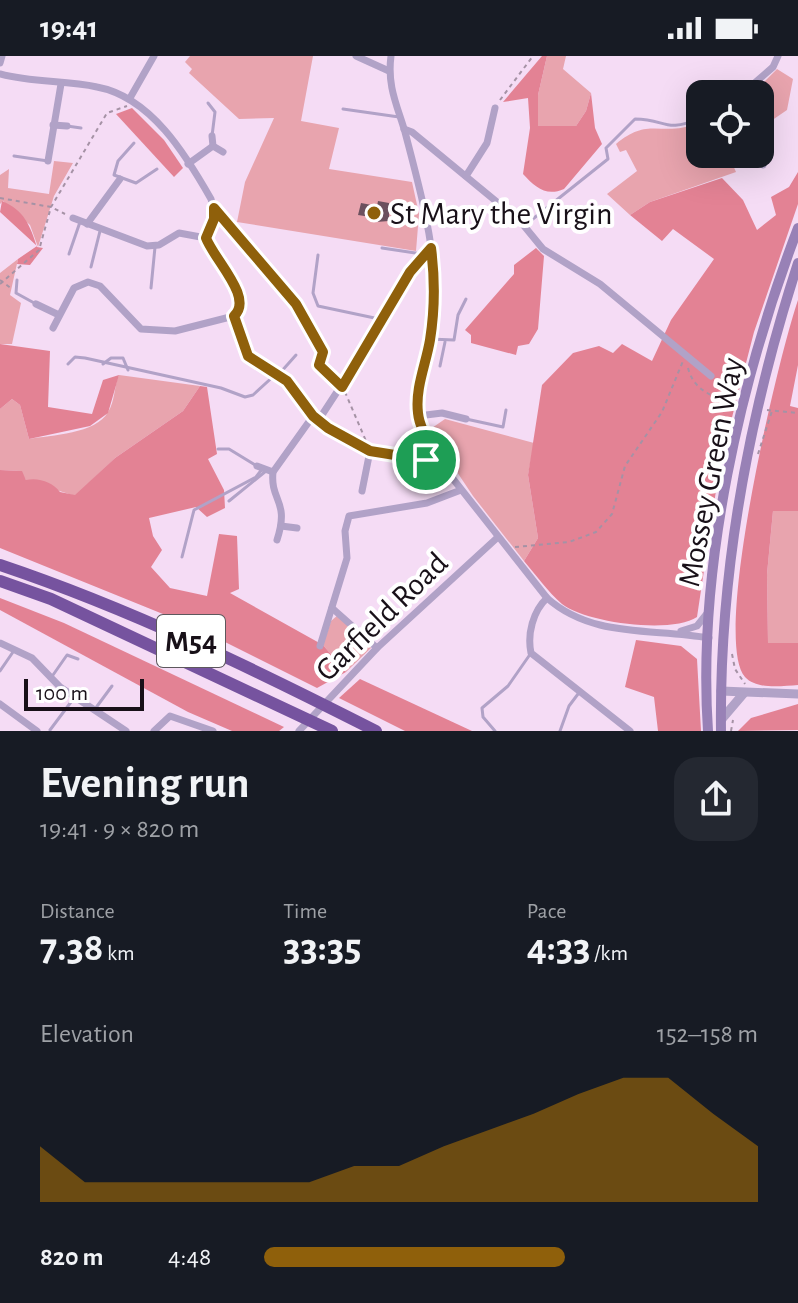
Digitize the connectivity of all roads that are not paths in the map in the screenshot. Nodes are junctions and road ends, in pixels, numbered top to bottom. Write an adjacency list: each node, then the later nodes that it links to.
1 (2, 56): 6 (street)
2 (154, 56): 11 (street)
3 (356, 56): 7 (street)
4 (391, 56): 7 (street)
5 (778, 56): 9 (street)
6 (0, 63)
7 (389, 71): 15 (street)
8 (0, 74): 10 (street)
9 (758, 80)
10 (61, 84): 11 (street); 17 (street)
11 (130, 98): 27 (street)
12 (208, 103): 21 (lane)
13 (495, 108): 29 (street)
14 (343, 109): 15 (lane)
15 (399, 118): 20 (street)
16 (686, 123): 32 (lane)
17 (53, 125): 18 (street); 26 (street)
18 (67, 126): 19 (lane)
19 (81, 128)
20 (404, 129): 29 (street); 38 (street)
21 (212, 136): 23 (street)
22 (134, 143): 30 (lane)
23 (213, 146): 24 (street); 27 (street)
24 (223, 152)
25 (14, 156): 26 (lane)
26 (48, 161)
27 (188, 164): 35 (street)
28 (157, 169): 30 (lane)
29 (466, 176): 32 (street)
30 (120, 179): 31 (street)
31 (80, 221): 34 (street); 39 (lane)
32 (524, 226): 60 (street)
33 (798, 228): 82 (main road, Mossey Green Way)
34 (100, 231): 36 (street); 43 (lane)
35 (206, 238): 36 (street); 49 (street)
36 (155, 247): 45 (lane)
37 (382, 248): 40 (lane)
38 (431, 248): 40 (street); 52 (street)
39 (69, 254)
40 (422, 254): 50 (street)
41 (318, 255): 50 (lane)
42 (798, 263): 72 (main road, Mossey Green Way)
43 (91, 267)
44 (17, 280): 47 (lane)
45 (151, 288)
46 (466, 299): 53 (lane)
47 (36, 304): 48 (street)
48 (59, 315): 49 (street); 51 (street)
49 (234, 316): 59 (street)
50 (384, 320): 63 (street)
51 (53, 328)
52 (430, 339): 53 (lane); 62 (street)
53 (445, 342): 57 (lane)
54 (296, 355): 59 (lane)
55 (68, 364): 56 (lane)
56 (103, 364): 58 (lane); 58 (lane)
57 (440, 366)
58 (128, 370): 59 (lane)
59 (278, 374): 63 (street)
60 (711, 376)
61 (506, 410): 64 (lane)
62 (418, 416): 64 (street); 67 (street)
63 (316, 418): 66 (street); 68 (street)
64 (466, 419)
65 (218, 449): 68 (lane)
66 (370, 451): 67 (street); 70 (street)
67 (426, 460): 69 (street)
68 (265, 469): 71 (lane); 73 (street); 77 (lane)
69 (461, 490): 75 (street); 81 (street)
70 (362, 491)
71 (229, 501)
72 (737, 509): 84 (main road); 95 (main road, Mossey Green Way)
73 (281, 526): 74 (street); 76 (street)
74 (297, 528)
75 (498, 537): 80 (street); 87 (street, Garfield Road)
76 (277, 540)
77 (182, 557)
78 (0, 565): 109 (highway, M54)
79 (0, 581): 108 (highway, M54)
80 (547, 598): 83 (street); 89 (street)
81 (332, 608): 86 (street); 87 (street)
82 (711, 609): 83 (street); 84 (main road, Mossey Green Way)
83 (675, 632): 84 (street)
84 (709, 638): 113 (main road, Mossey Green Way)
85 (0, 643): 88 (street)
86 (320, 646)
87 (377, 648): 107 (street, Garfield Road)
88 (13, 652): 91 (lane); 92 (street)
89 (531, 653): 94 (street); 110 (lane)
90 (78, 659): 92 (lane)
91 (0, 671)
92 (52, 677): 98 (street)
93 (112, 686): 100 (lane)
94 (581, 691): 111 (lane); 112 (street)
95 (721, 691): 96 (street); 101 (main road, Mossey Green Way); 113 (main road)
96 (745, 693): 97 (street); 101 (street)
97 (798, 694)
98 (74, 697): 100 (street); 102 (lane)
99 (0, 704): 103 (street)
100 (93, 712): 104 (street)
101 (721, 726)
102 (50, 730)
103 (37, 731)
104 (126, 731)
105 (154, 731): 106 (street)
106 (213, 731)
107 (299, 731)
108 (332, 731)
109 (376, 731)
110 (495, 731)
111 (560, 731)
112 (630, 731)
113 (710, 731)

